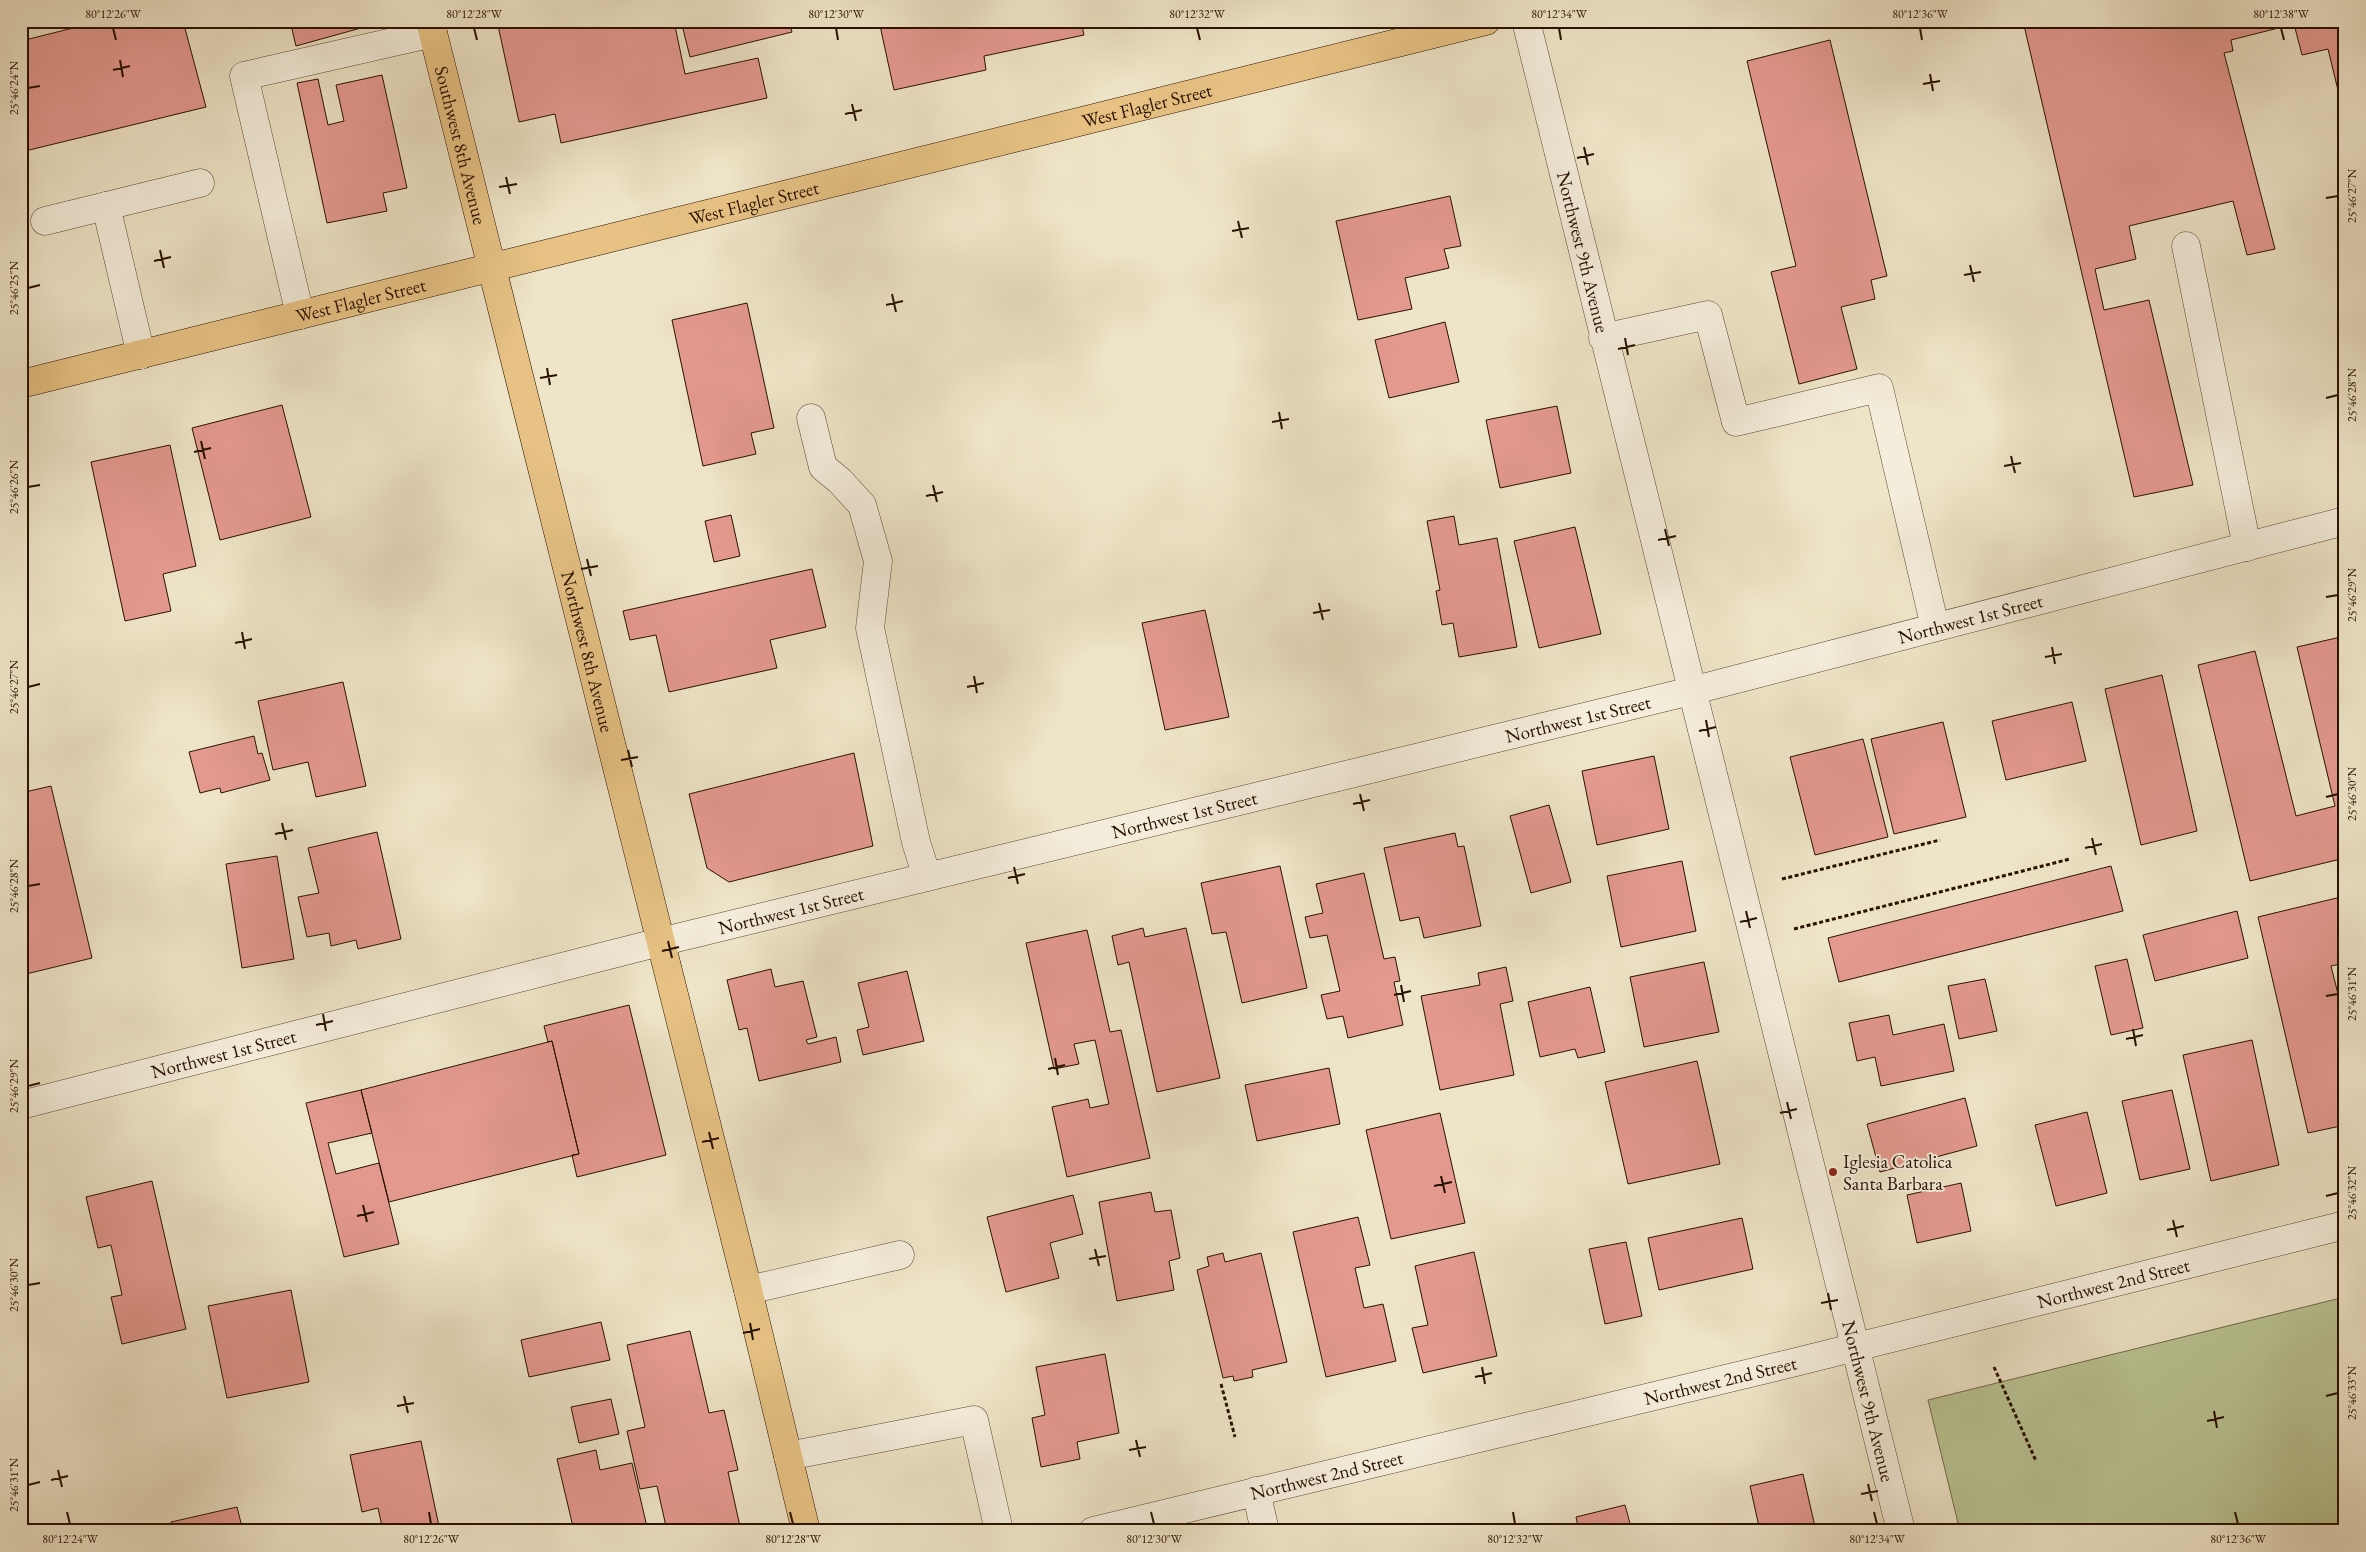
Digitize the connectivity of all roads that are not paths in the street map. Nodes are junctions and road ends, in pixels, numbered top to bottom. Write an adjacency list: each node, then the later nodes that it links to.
1 (1486, 21): 8 (main road, West Flagler Street)
2 (1526, 21): 10 (street, Northwest 9th Avenue)
3 (431, 27): 8 (main road, Southwest 8th Avenue); 9 (street)
4 (200, 183): 5 (street)
5 (106, 206): 6 (street); 11 (street)
6 (45, 221)
7 (2186, 246): 15 (street)
8 (491, 269): 9 (main road, West Flagler Street); 19 (main road, Northwest 8th Avenue)
9 (300, 315): 11 (main road, West Flagler Street)
10 (1603, 338): 16 (street); 17 (street, Northwest 9th Avenue)
11 (141, 355): 12 (main road, West Flagler Street)
12 (21, 384)
13 (810, 418): 18 (street)
14 (2345, 521): 15 (street, Northwest 1st Street)
15 (2247, 546): 16 (street, Northwest 1st Street)
16 (1936, 627): 17 (street, Northwest 1st Street)
17 (1692, 691): 18 (street, Northwest 1st Street); 24 (street, Northwest 9th Avenue)
18 (927, 877): 19 (street, Northwest 1st Street)
19 (660, 942): 20 (street, Northwest 1st Street); 23 (main road, Northwest 8th Avenue)
20 (21, 1105)
21 (2345, 1225): 24 (street, Northwest 2nd Street)
22 (900, 1254): 23 (street)
23 (748, 1290): 25 (main road, Northwest 8th Avenue)
24 (1856, 1347): 26 (street, Northwest 2nd Street); 31 (street, Northwest 9th Avenue)
25 (788, 1456): 27 (main road, Northwest 8th Avenue); 28 (street)
26 (1256, 1491): 29 (street, Northwest 2nd Street); 30 (street)
27 (806, 1531)
28 (998, 1531)
29 (1093, 1531)
30 (1265, 1531)
31 (1902, 1531)

